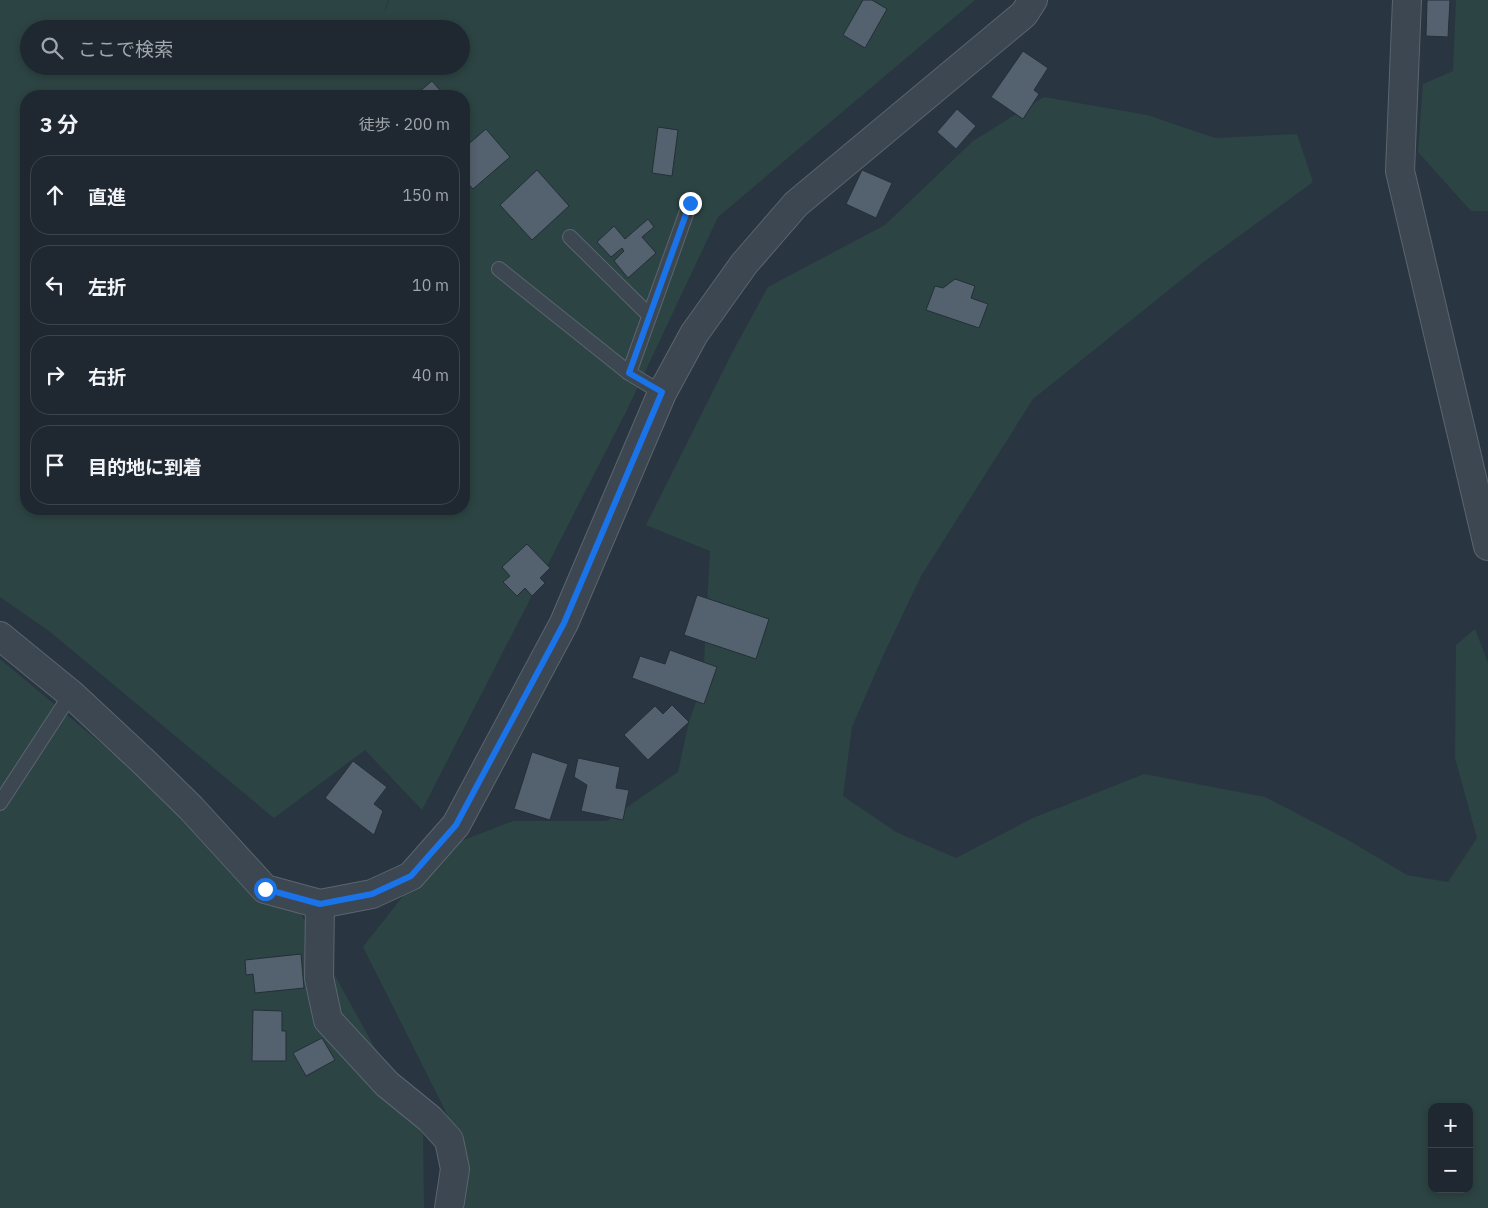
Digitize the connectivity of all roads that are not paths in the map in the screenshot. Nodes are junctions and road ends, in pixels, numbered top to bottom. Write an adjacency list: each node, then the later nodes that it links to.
1 (1033, 0): 8 (street)
2 (1407, 0): 9 (street)
3 (690, 203): 6 (lane)
4 (570, 237): 6 (lane)
5 (499, 269): 7 (lane)
6 (649, 315): 7 (lane)
7 (629, 373): 8 (lane)
8 (662, 392): 13 (street)
9 (1488, 546)
10 (0, 636): 11 (street)
11 (71, 694): 12 (lane); 13 (street)
12 (0, 802)
13 (320, 904): 14 (street)
14 (449, 1208)

